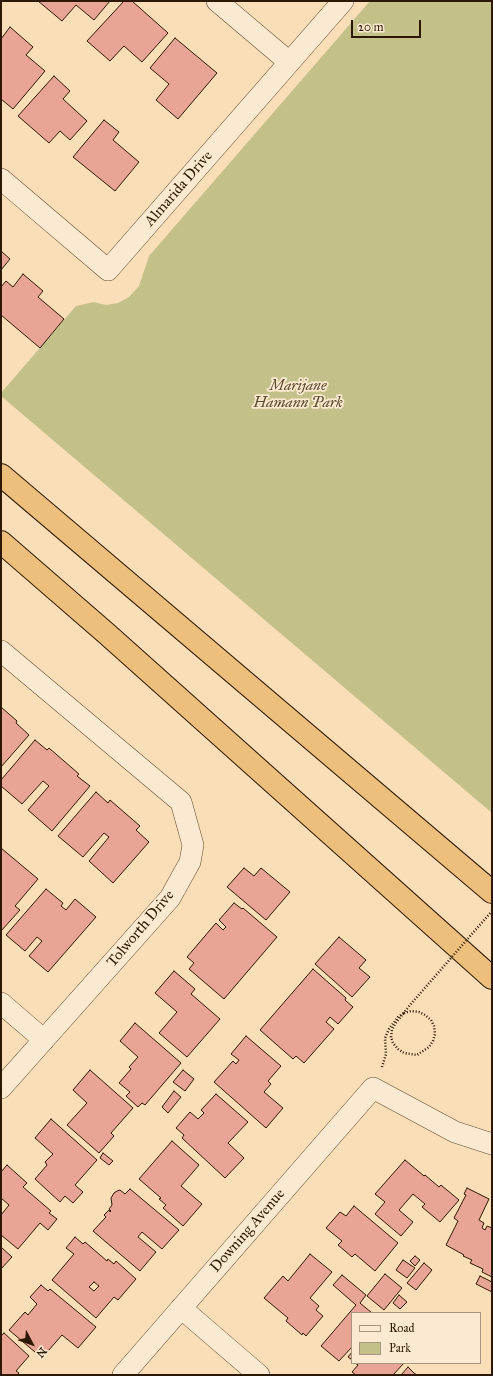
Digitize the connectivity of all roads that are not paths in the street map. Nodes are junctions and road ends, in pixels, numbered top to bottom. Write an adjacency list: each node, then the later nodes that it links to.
1 (217, 1): 3 (street)
2 (343, 1): 3 (street, Almarida Drive)
3 (289, 62): 4 (street, Almarida Drive)
4 (1, 179)
5 (1, 475): 8 (highway)
6 (1, 542): 9 (highway)
7 (1, 651): 11 (street, Tolworth Drive)
8 (492, 892)
9 (492, 978)
10 (1, 1003): 11 (street)
11 (44, 1040): 12 (street, Tolworth Drive)
12 (1, 1088)
13 (492, 1144): 14 (street, Downing Avenue)
14 (181, 1308): 15 (street, Downing Avenue); 16 (street)
15 (123, 1375)
16 (259, 1375)

